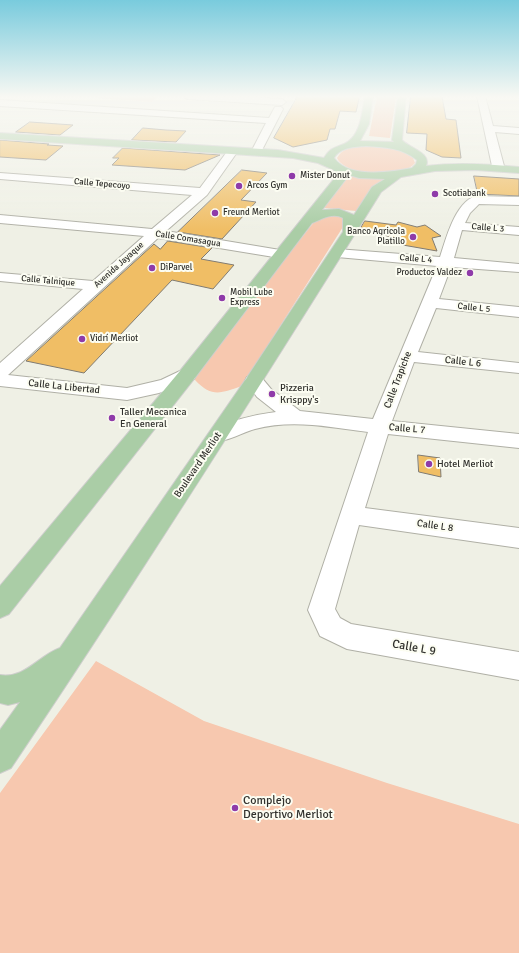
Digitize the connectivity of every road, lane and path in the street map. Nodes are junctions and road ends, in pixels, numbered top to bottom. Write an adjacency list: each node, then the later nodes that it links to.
1 (69, 140): 9 (main road)
2 (259, 140): 10 (street)
3 (357, 140): 6 (main road)
4 (397, 140): 7 (main road)
5 (492, 140): 13 (street)
6 (350, 145): 7 (main road); 8 (main road)
7 (403, 148): 11 (main road)
8 (338, 149): 10 (main road); 12 (main road)
9 (233, 151): 10 (main road); 17 (street, Avenida Jayaque)
10 (256, 152): 12 (main road)
11 (418, 155): 13 (main road); 15 (main road)
12 (334, 165): 15 (main road); 20 (main road)
13 (498, 166): 14 (main road)
14 (519, 168): 15 (main road)
15 (405, 173): 22 (main road, Boulevard Merliot)
16 (0, 176): 17 (street, Calle Tepecoyo)
17 (204, 192): 24 (street, Avenida Jayaque)
18 (519, 201): 21 (street, Calle Trapiche)
19 (0, 220): 24 (street, Calle Comasagua)
20 (308, 220): 22 (main road); 26 (main road)
21 (457, 226): 23 (street, Calle L 3); 27 (street, Calle Trapiche)
22 (349, 231): 25 (main road, Boulevard Merliot)
23 (519, 231)
24 (155, 233): 26 (street, Calle Comasagua); 30 (street, Avenida Jayaque)
25 (337, 253): 27 (street, Calle L 4); 38 (main road, Boulevard Merliot)
26 (280, 254): 36 (main road)
27 (447, 262): 28 (street, Calle L 4); 31 (street, Calle Trapiche)
28 (519, 268)
29 (0, 277): 30 (street, Calle Talnique)
30 (96, 286): 35 (street, Avenida Jayaque)
31 (430, 304): 32 (street, Calle L 5); 33 (street, Calle Trapiche)
32 (519, 312)
33 (407, 356): 34 (street, Calle L 6); 42 (street, Calle Trapiche)
34 (519, 368)
35 (0, 373)
36 (187, 375): 39 (street, Calle La Libertad); 40 (main road)
37 (0, 380): 39 (street, Calle La Libertad)
38 (254, 381): 41 (street); 43 (main road, Boulevard Merliot)
39 (127, 394): 40 (street, Calle La Libertad)
40 (153, 416): 47 (main road)
41 (294, 417): 42 (street, Calle L 7); 43 (street, Calle L 7)
42 (380, 426): 44 (street, Calle L 7); 45 (street, Calle Trapiche)
43 (218, 435): 49 (main road, Boulevard Merliot)
44 (519, 440)
45 (351, 515): 46 (street, Calle L 8); 48 (street, Calle Trapiche)
46 (519, 538)
47 (0, 606)
48 (322, 610): 50 (street, Calle L 9)
49 (76, 649): 51 (main road); 52 (main road, Boulevard Merliot)
50 (519, 666)
51 (0, 689)
52 (0, 757)

